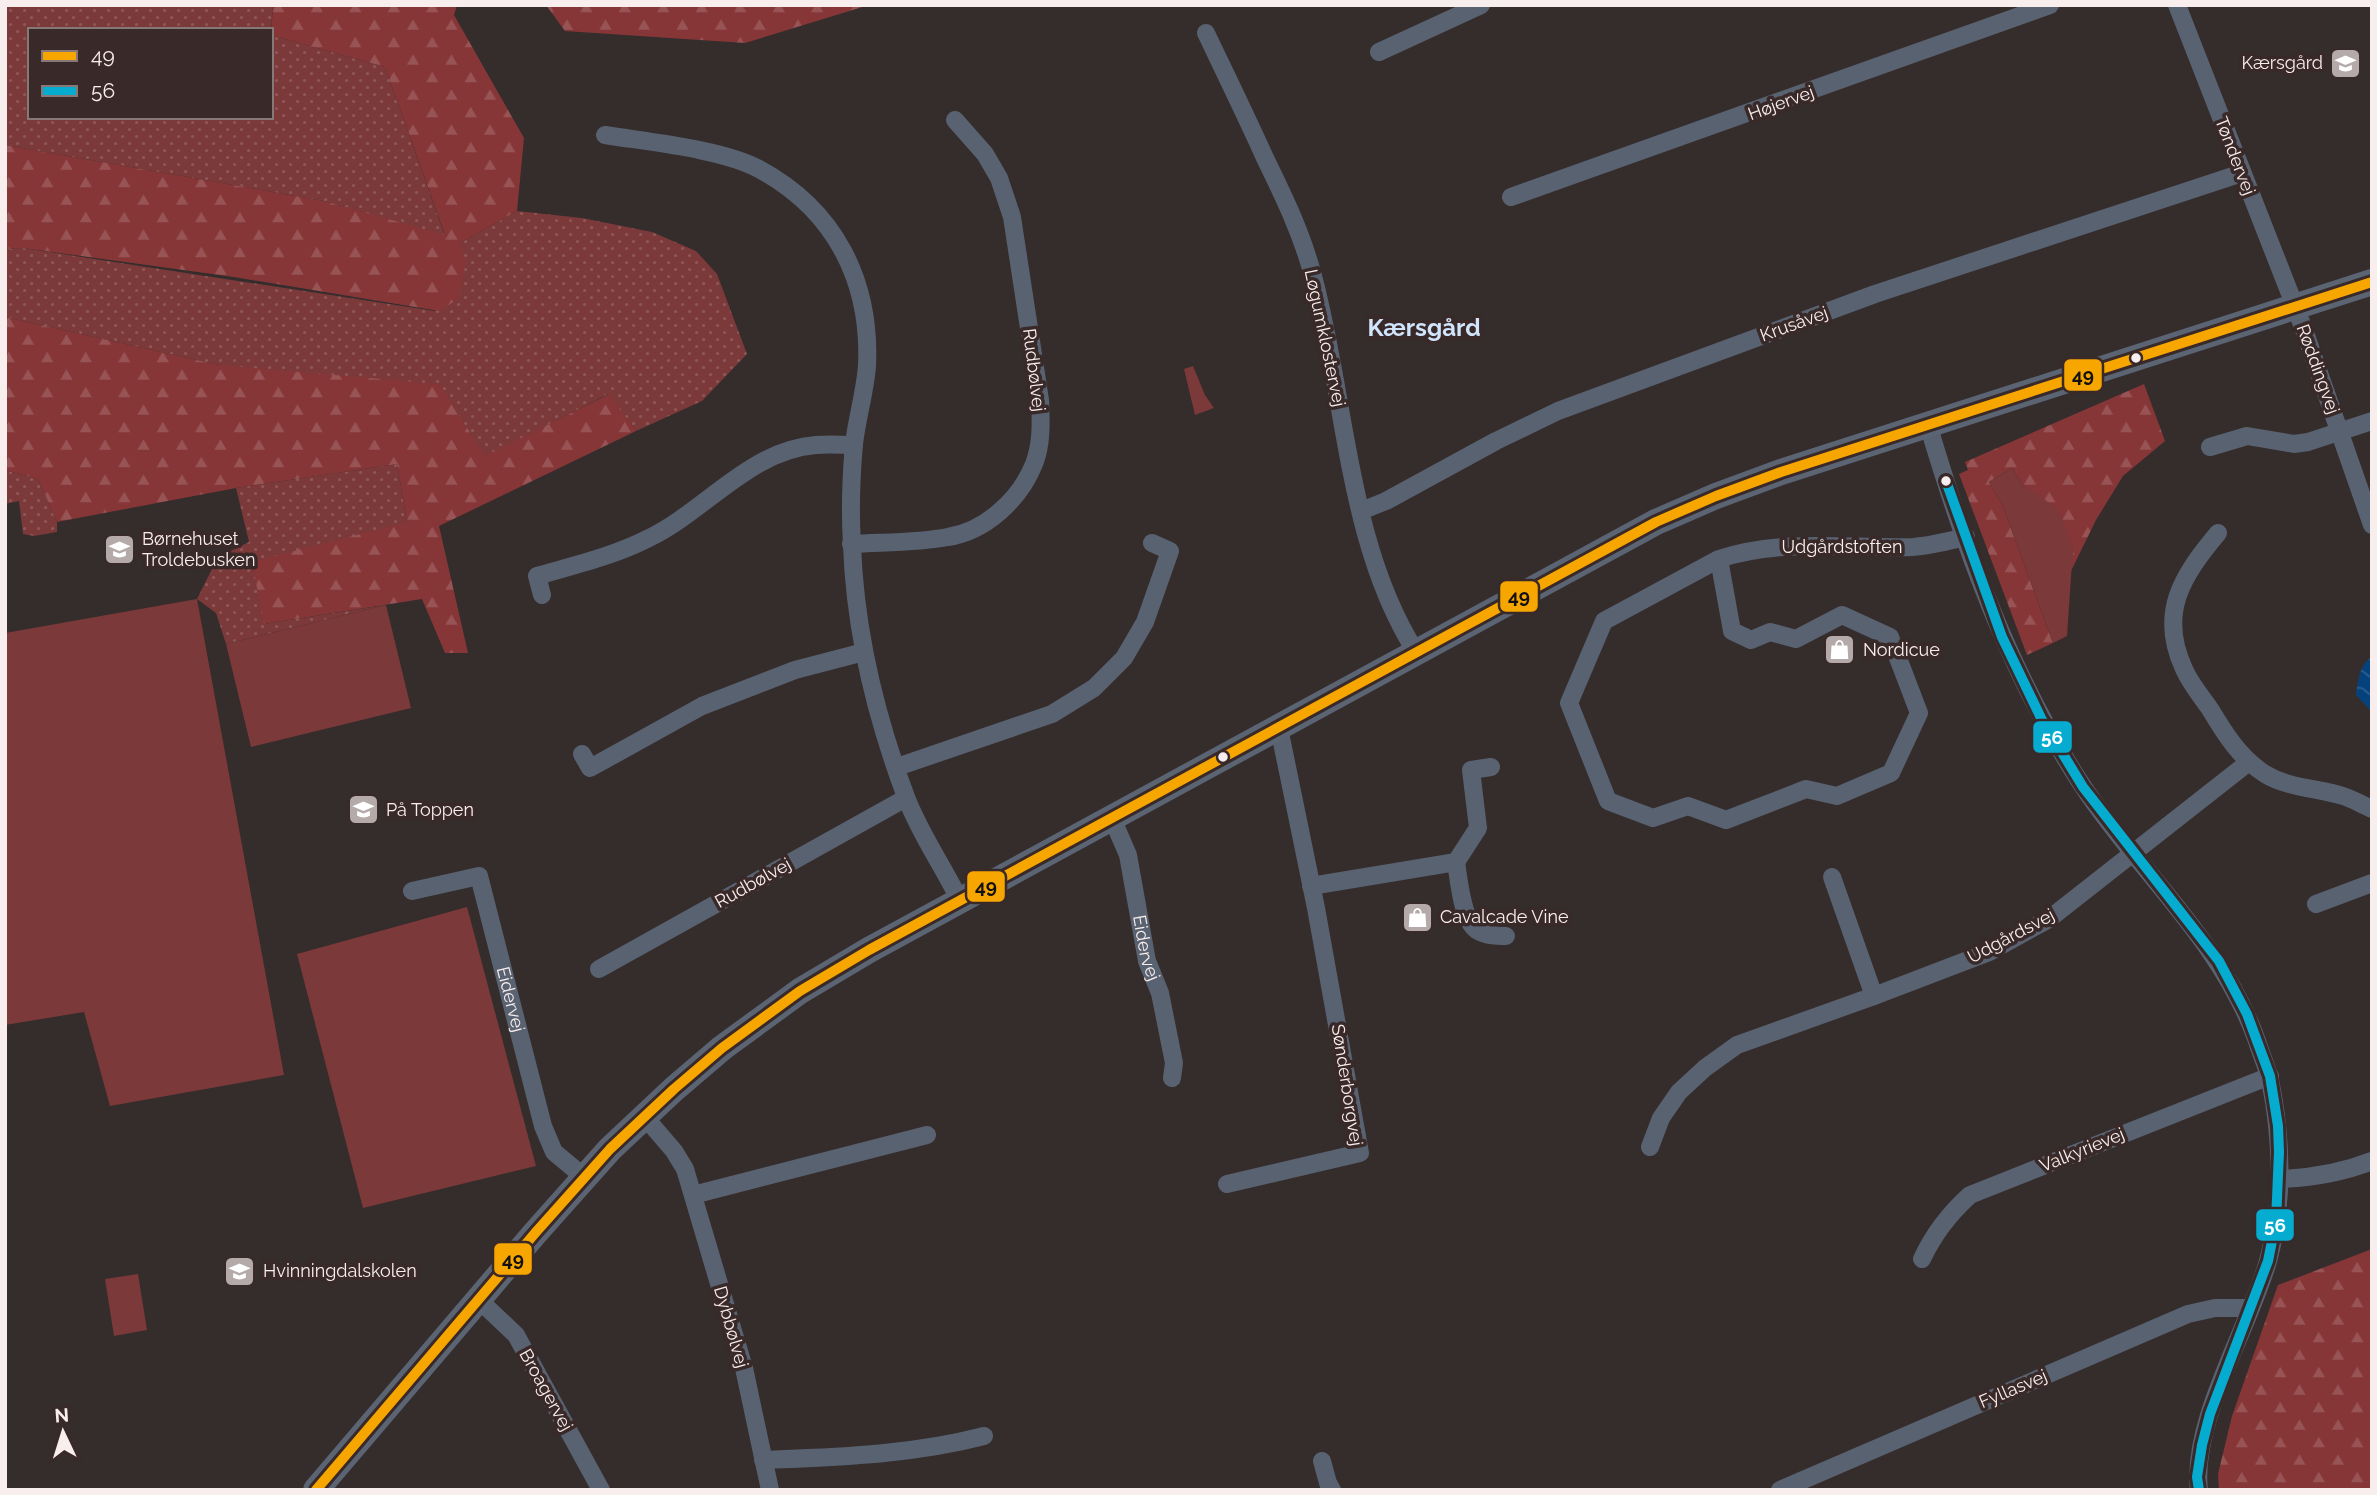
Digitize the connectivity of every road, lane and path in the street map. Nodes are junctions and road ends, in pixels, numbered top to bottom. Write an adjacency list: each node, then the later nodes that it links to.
1 (1481, 5): 5 (street)
2 (2049, 5): 9 (street, Højervej)
3 (2177, 5): 8 (street, Tøndervej)
4 (1206, 33): 17 (street, Løgumklostervej)
5 (1379, 52)
6 (955, 120): 22 (street, Rudbølvej)
7 (605, 135): 15 (street)
8 (2242, 173): 11 (street, Tøndervej); 17 (street, Krusåvej)
9 (1511, 197)
10 (2372, 282): 11 (street)
11 (2294, 306): 13 (street); 14 (street, Røddingvej)
12 (2372, 421): 14 (street, Røddingvej)
13 (1928, 424): 20 (street); 26 (street)
14 (2341, 432): 16 (street, Røddingvej); 18 (street, Røddingvej)
15 (854, 445): 22 (street); 24 (street)
16 (2210, 447)
17 (1361, 511): 26 (street, Løgumklostervej)
18 (2372, 525)
19 (2218, 533): 29 (street)
20 (1966, 537): 23 (street, Udgårdstoften); 35 (street)
21 (1152, 543): 31 (street)
22 (852, 544): 25 (street)
23 (1719, 559): 23 (street, Udgårdstoften)
24 (542, 595)
25 (864, 652): 28 (street); 31 (street)
26 (1416, 652): 27 (street)
27 (1279, 728): 34 (street); 39 (street, Sønderborgvej)
28 (582, 754)
29 (2249, 762): 33 (street); 35 (street, Udgårdsvej)
30 (1491, 767): 36 (street)
31 (897, 768): 32 (street)
32 (906, 798): 41 (street); 44 (street, Rudbølvej)
33 (2372, 810)
34 (1111, 818): 41 (street); 47 (street, Eidervej)
35 (2135, 853): 45 (street, Udgårdsvej); 46 (street)
36 (1456, 862): 39 (street); 43 (street)
37 (1832, 877): 45 (street)
38 (2372, 883): 42 (street)
39 (1311, 886): 54 (street, Sønderborgvej)
40 (412, 891): 52 (street, Eidervej)
41 (960, 901): 48 (street)
42 (2316, 904)
43 (1506, 936)
44 (599, 969)
45 (1874, 996): 50 (street, Udgårdsvej)
46 (2270, 1076): 53 (street); 56 (street, Valkyrievej)
47 (1172, 1078)
48 (644, 1116): 52 (street); 55 (street, Dybbølvej)
49 (927, 1135): 55 (street)
50 (1650, 1147)
51 (2372, 1161): 53 (street)
52 (584, 1177): 57 (street)
53 (2279, 1179): 58 (street)
54 (1227, 1184)
55 (693, 1195): 60 (street, Dybbølvej)
56 (1922, 1259)
57 (479, 1300): 62 (street); 63 (street, Broagervej)
58 (2251, 1308): 66 (street, Fyllasvej); 67 (street)
59 (984, 1436): 60 (street)
60 (763, 1460): 64 (street, Dybbølvej)
61 (1322, 1461): 65 (street)
62 (316, 1490)
63 (601, 1490)
64 (770, 1490)
65 (1332, 1490)
66 (1780, 1490)
67 (2199, 1490)

